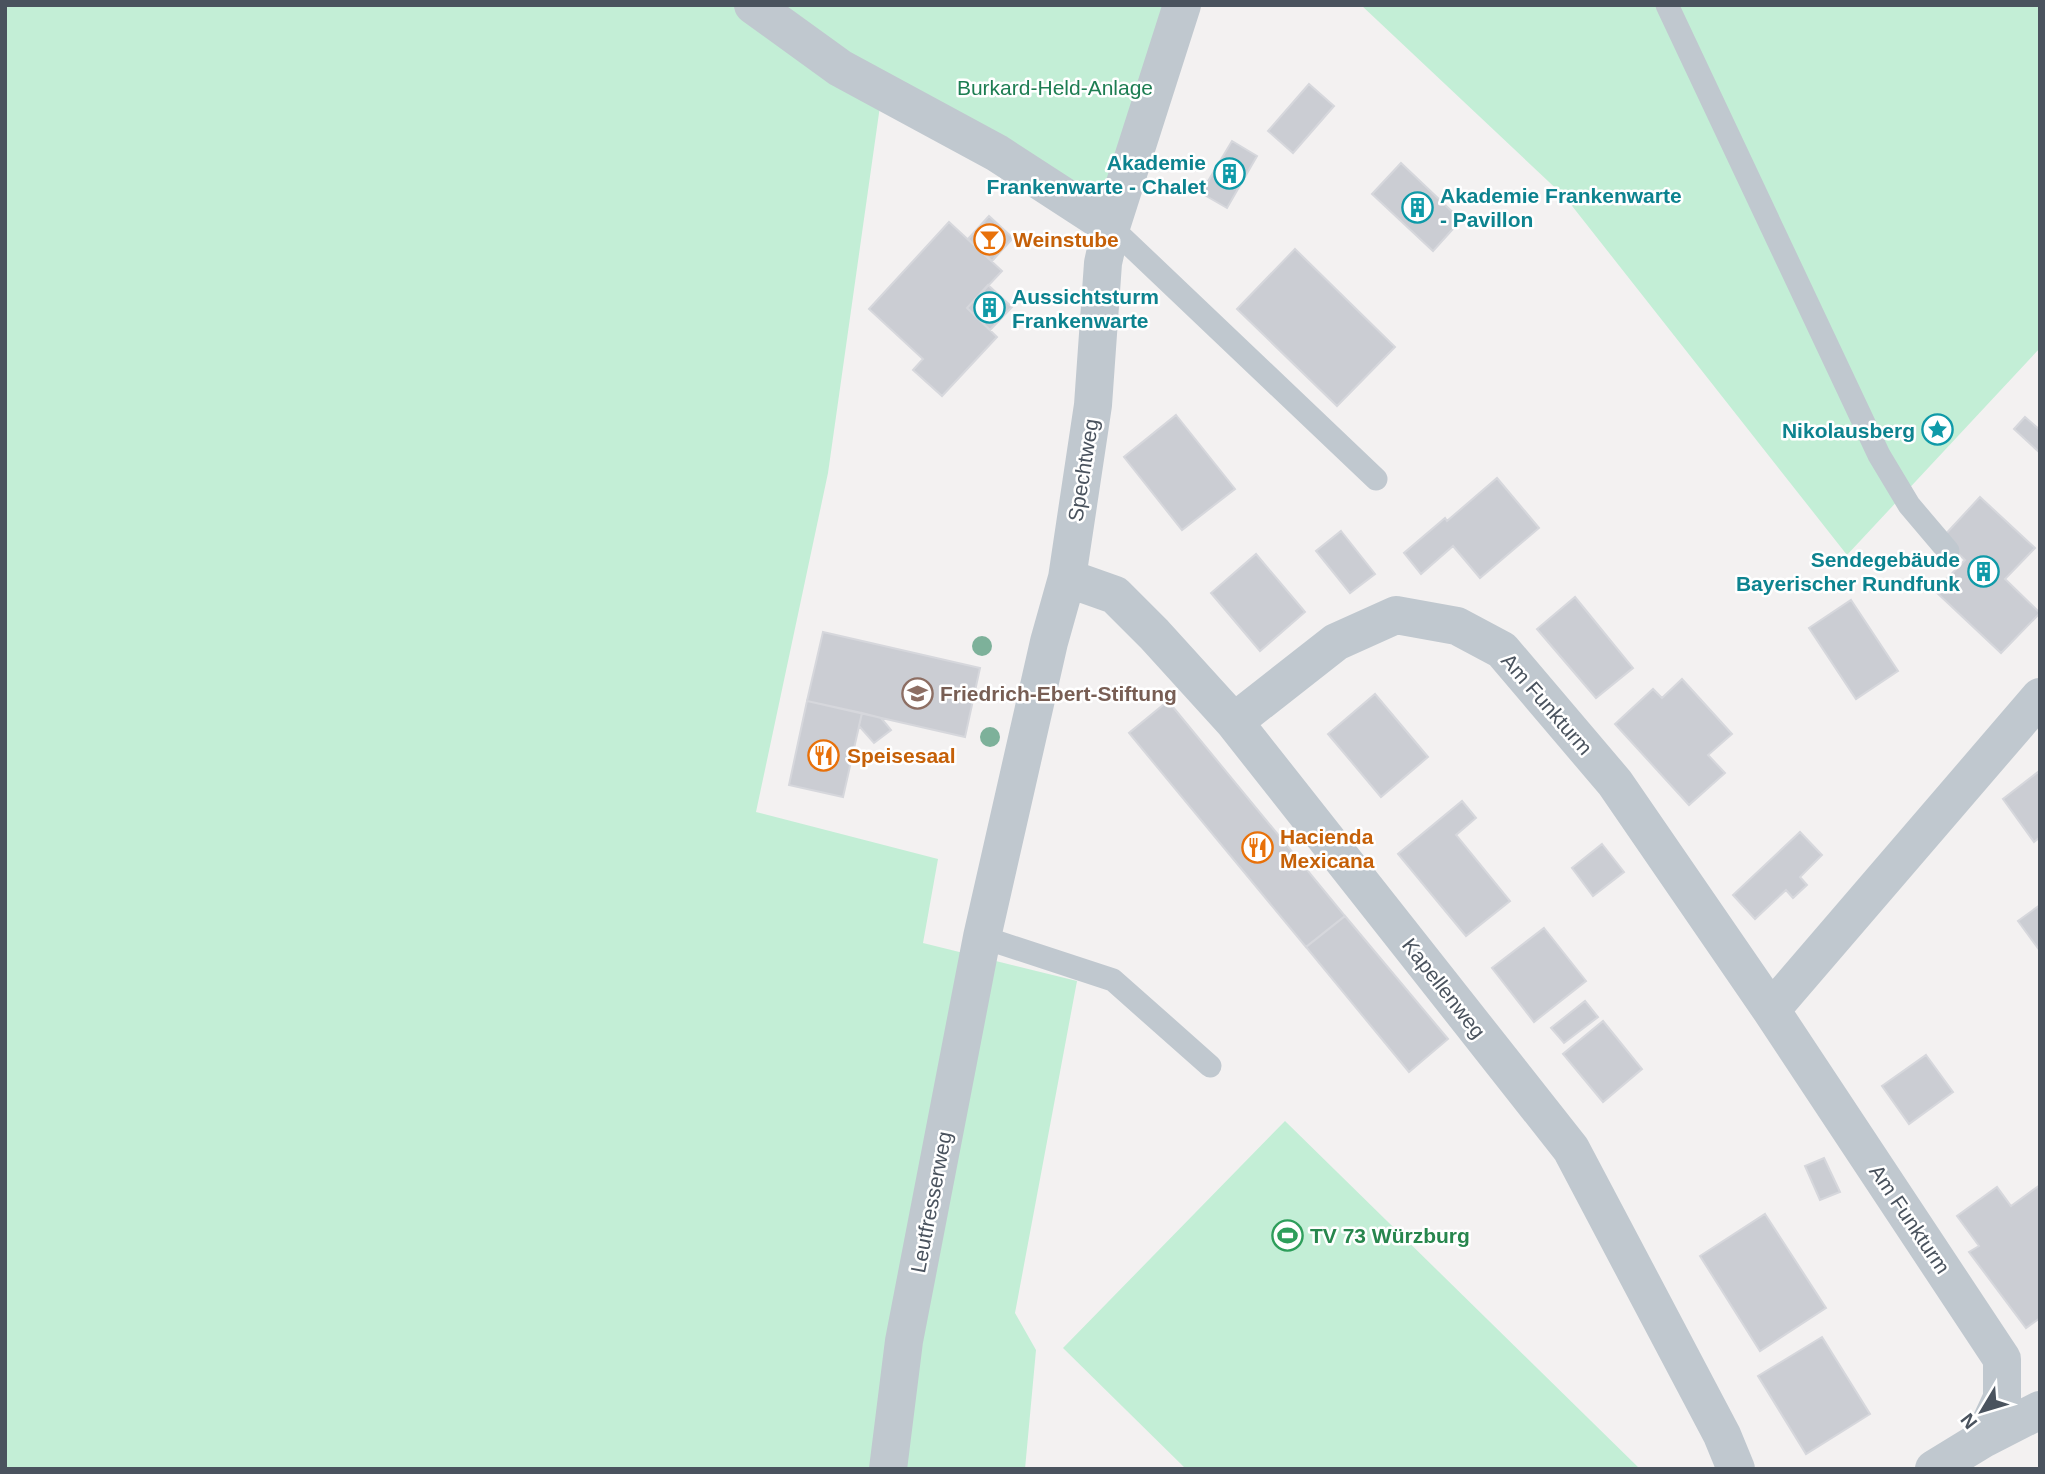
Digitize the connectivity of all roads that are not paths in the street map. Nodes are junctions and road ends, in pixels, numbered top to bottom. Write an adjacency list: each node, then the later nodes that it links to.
1 (753, 5): 4 (street)
2 (1182, 5): 4 (street, Spechtweg)
3 (1667, 5): 6 (lane)
4 (1111, 227): 5 (lane); 7 (street, Spechtweg)
5 (1376, 479)
6 (1948, 551)
7 (1067, 578): 9 (street, Kapellenweg); 10 (street, Spechtweg)
8 (2040, 697): 11 (street)
9 (1234, 722): 11 (street, Am Funkturm); 16 (street, Kapellenweg)
10 (982, 937): 12 (lane); 15 (street, Leutfresserweg)
11 (1771, 1010): 14 (street, Am Funkturm)
12 (1210, 1066)
13 (2040, 1410): 14 (street)
14 (1983, 1439): 17 (street)
15 (888, 1469)
16 (1736, 1469)
17 (1934, 1469)

